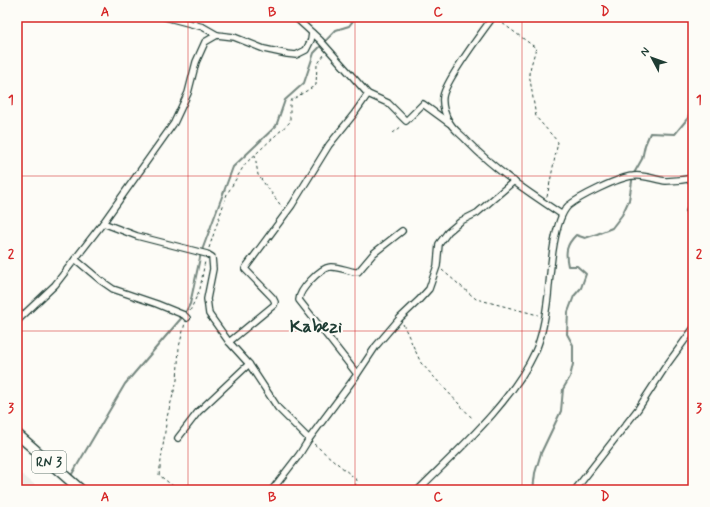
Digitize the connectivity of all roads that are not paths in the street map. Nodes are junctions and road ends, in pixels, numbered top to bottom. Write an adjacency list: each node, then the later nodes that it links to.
1 (165, 17): 5 (street)
2 (295, 17): 4 (street)
3 (494, 17): 7 (street)
4 (312, 33): 5 (street); 6 (street)
5 (217, 35): 13 (street)
6 (368, 94): 7 (street); 19 (street)
7 (450, 123): 9 (street)
8 (693, 178): 11 (street)
9 (514, 181): 11 (street); 21 (street)
10 (693, 200): 12 (street)
11 (561, 214): 27 (street)
12 (693, 221)
13 (103, 223): 15 (street); 19 (street)
14 (402, 231): 21 (street)
15 (75, 259): 16 (street); 17 (street)
16 (187, 318)
17 (17, 322)
18 (693, 329): 28 (street)
19 (229, 342): 20 (street)
20 (249, 364): 23 (street); 24 (street)
21 (357, 374): 24 (street)
22 (17, 434): 25 (highway, RN 3 / RN 3)
23 (178, 438)
24 (309, 440): 26 (street)
25 (80, 490)
26 (272, 490)
27 (418, 490)
28 (575, 490)

